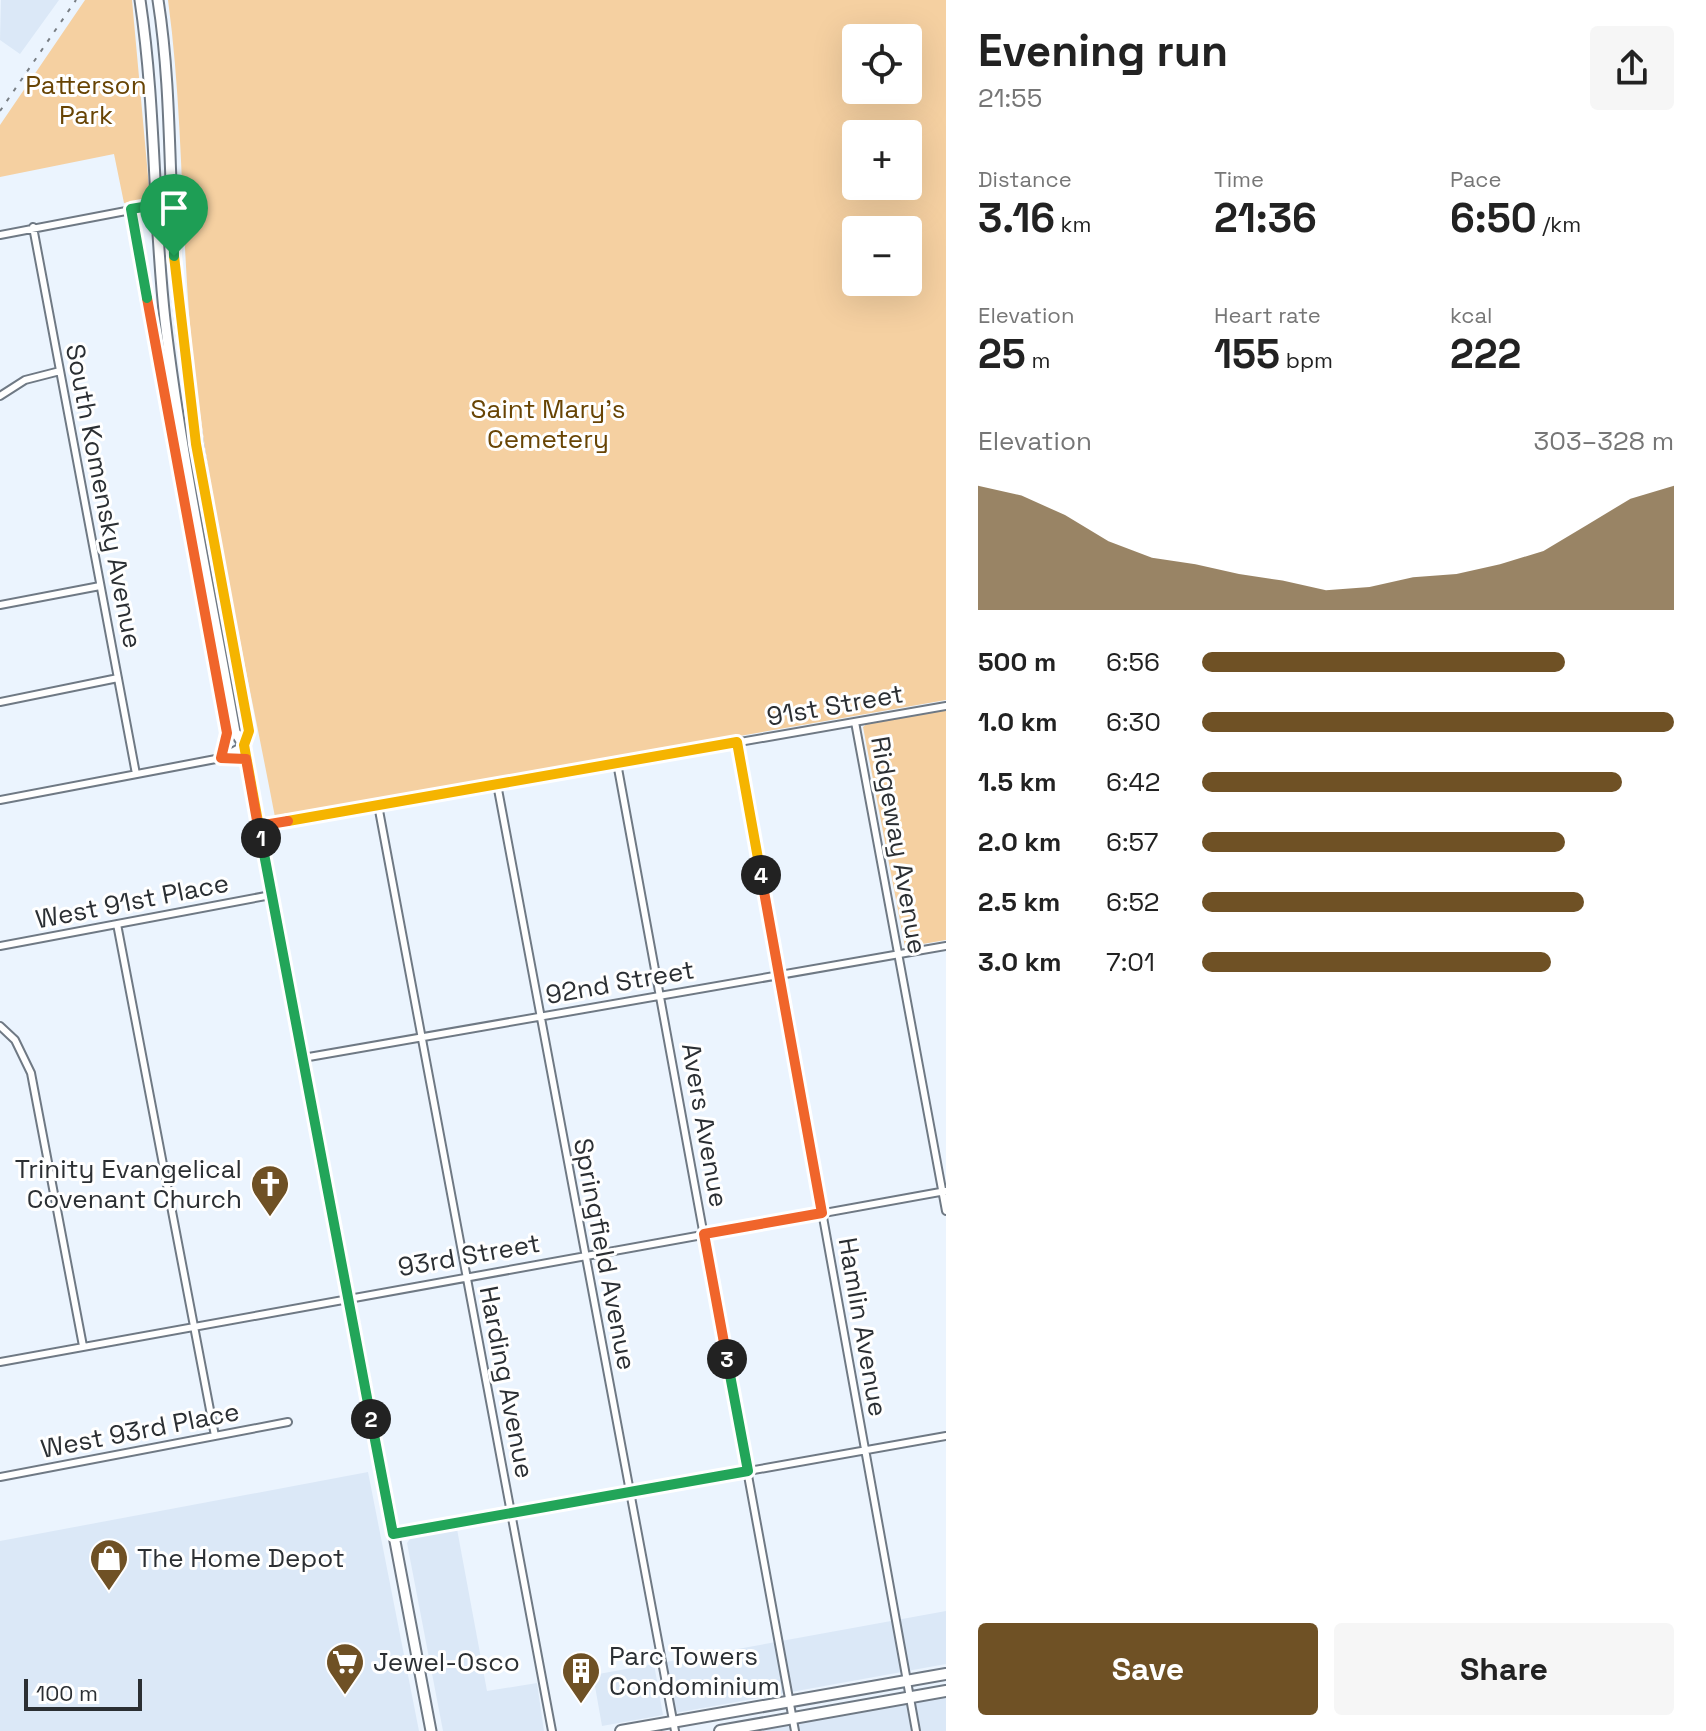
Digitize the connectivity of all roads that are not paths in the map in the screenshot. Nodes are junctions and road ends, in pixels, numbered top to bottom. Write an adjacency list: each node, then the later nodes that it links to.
1 (140, 0): 4 (main road)
2 (158, 0): 3 (main road)
3 (173, 202): 4 (street); 17 (main road)
4 (157, 204): 5 (street); 17 (main road)
5 (131, 209): 6 (street); 18 (street)
6 (33, 227): 7 (street); 8 (street, South Komensky Avenue)
7 (0, 235)
8 (60, 371): 9 (street); 10 (street, South Komensky Avenue)
9 (0, 396)
10 (100, 586): 11 (street); 12 (street, South Komensky Avenue)
11 (0, 605)
12 (118, 678): 13 (street); 21 (street, South Komensky Avenue)
13 (0, 702)
14 (946, 706): 15 (street, 91st Street)
15 (855, 722): 16 (street, 91st Street); 30 (street, Ridgeway Avenue)
16 (737, 742): 20 (street, 91st Street); 31 (street, Hamlin Avenue)
17 (244, 745): 18 (street); 19 (main road)
18 (221, 758): 19 (street); 21 (street)
19 (246, 759): 25 (main road)
20 (617, 763): 22 (street, 91st Street); 32 (street, Avers Avenue)
21 (136, 774): 23 (street)
22 (497, 784): 24 (street, 91st Street); 33 (street, Springfield Avenue)
23 (0, 800)
24 (378, 805): 25 (street, 91st Street); 35 (street, Harding Avenue)
25 (258, 826): 26 (main road)
26 (271, 895): 27 (street, West 91st Place); 36 (main road)
27 (117, 924): 28 (street, West 91st Place); 44 (street)
28 (0, 946)
29 (946, 946): 30 (street, 92nd Street)
30 (899, 954): 31 (street, 92nd Street); 37 (street, Ridgeway Avenue)
31 (779, 975): 32 (street, 92nd Street); 39 (street, Hamlin Avenue)
32 (660, 996): 33 (street, 92nd Street); 40 (street, Avers Avenue)
33 (540, 1016): 35 (street, 92nd Street); 41 (street, Springfield Avenue)
34 (0, 1026): 45 (street)
35 (422, 1037): 36 (street, 92nd Street); 42 (street, Harding Avenue)
36 (302, 1058): 43 (main road)
37 (944, 1192): 38 (street, Ridgeway Avenue); 39 (street, 93rd Street)
38 (946, 1211)
39 (822, 1213): 40 (street, 93rd Street); 50 (street, Hamlin Avenue)
40 (704, 1234): 41 (street, 93rd Street); 51 (street, Avers Avenue)
41 (585, 1255): 42 (street, 93rd Street); 53 (street, Springfield Avenue)
42 (467, 1276): 43 (street, 93rd Street); 54 (street, Harding Avenue)
43 (348, 1296): 44 (street, 93rd Street); 55 (main road)
44 (194, 1325): 45 (street, 93rd Street); 48 (street)
45 (83, 1346): 46 (street, 93rd Street)
46 (0, 1362)
47 (288, 1422): 48 (street, West 93rd Place)
48 (215, 1436): 52 (street, West 93rd Place)
49 (946, 1436): 50 (street)
50 (865, 1450): 51 (street); 57 (street, Hamlin Avenue)
51 (748, 1471): 53 (street); 60 (street, Avers Avenue)
52 (0, 1477)
53 (630, 1492): 54 (street); 62 (street, Springfield Avenue)
54 (511, 1513): 55 (street); 64 (street, Harding Avenue)
55 (393, 1534): 63 (main road)
56 (946, 1674): 57 (main road)
57 (907, 1681): 59 (street, Hamlin Avenue); 60 (main road)
58 (946, 1691): 59 (main road)
59 (910, 1697): 61 (main road); 68 (street, Hamlin Avenue)
60 (790, 1701): 61 (street, Avers Avenue); 62 (main road)
61 (793, 1718): 66 (main road); 67 (street, Avers Avenue)
62 (674, 1727): 65 (main road)
63 (431, 1731)
64 (552, 1731)
65 (621, 1731)
66 (720, 1731)
67 (795, 1731)
68 (916, 1731)

